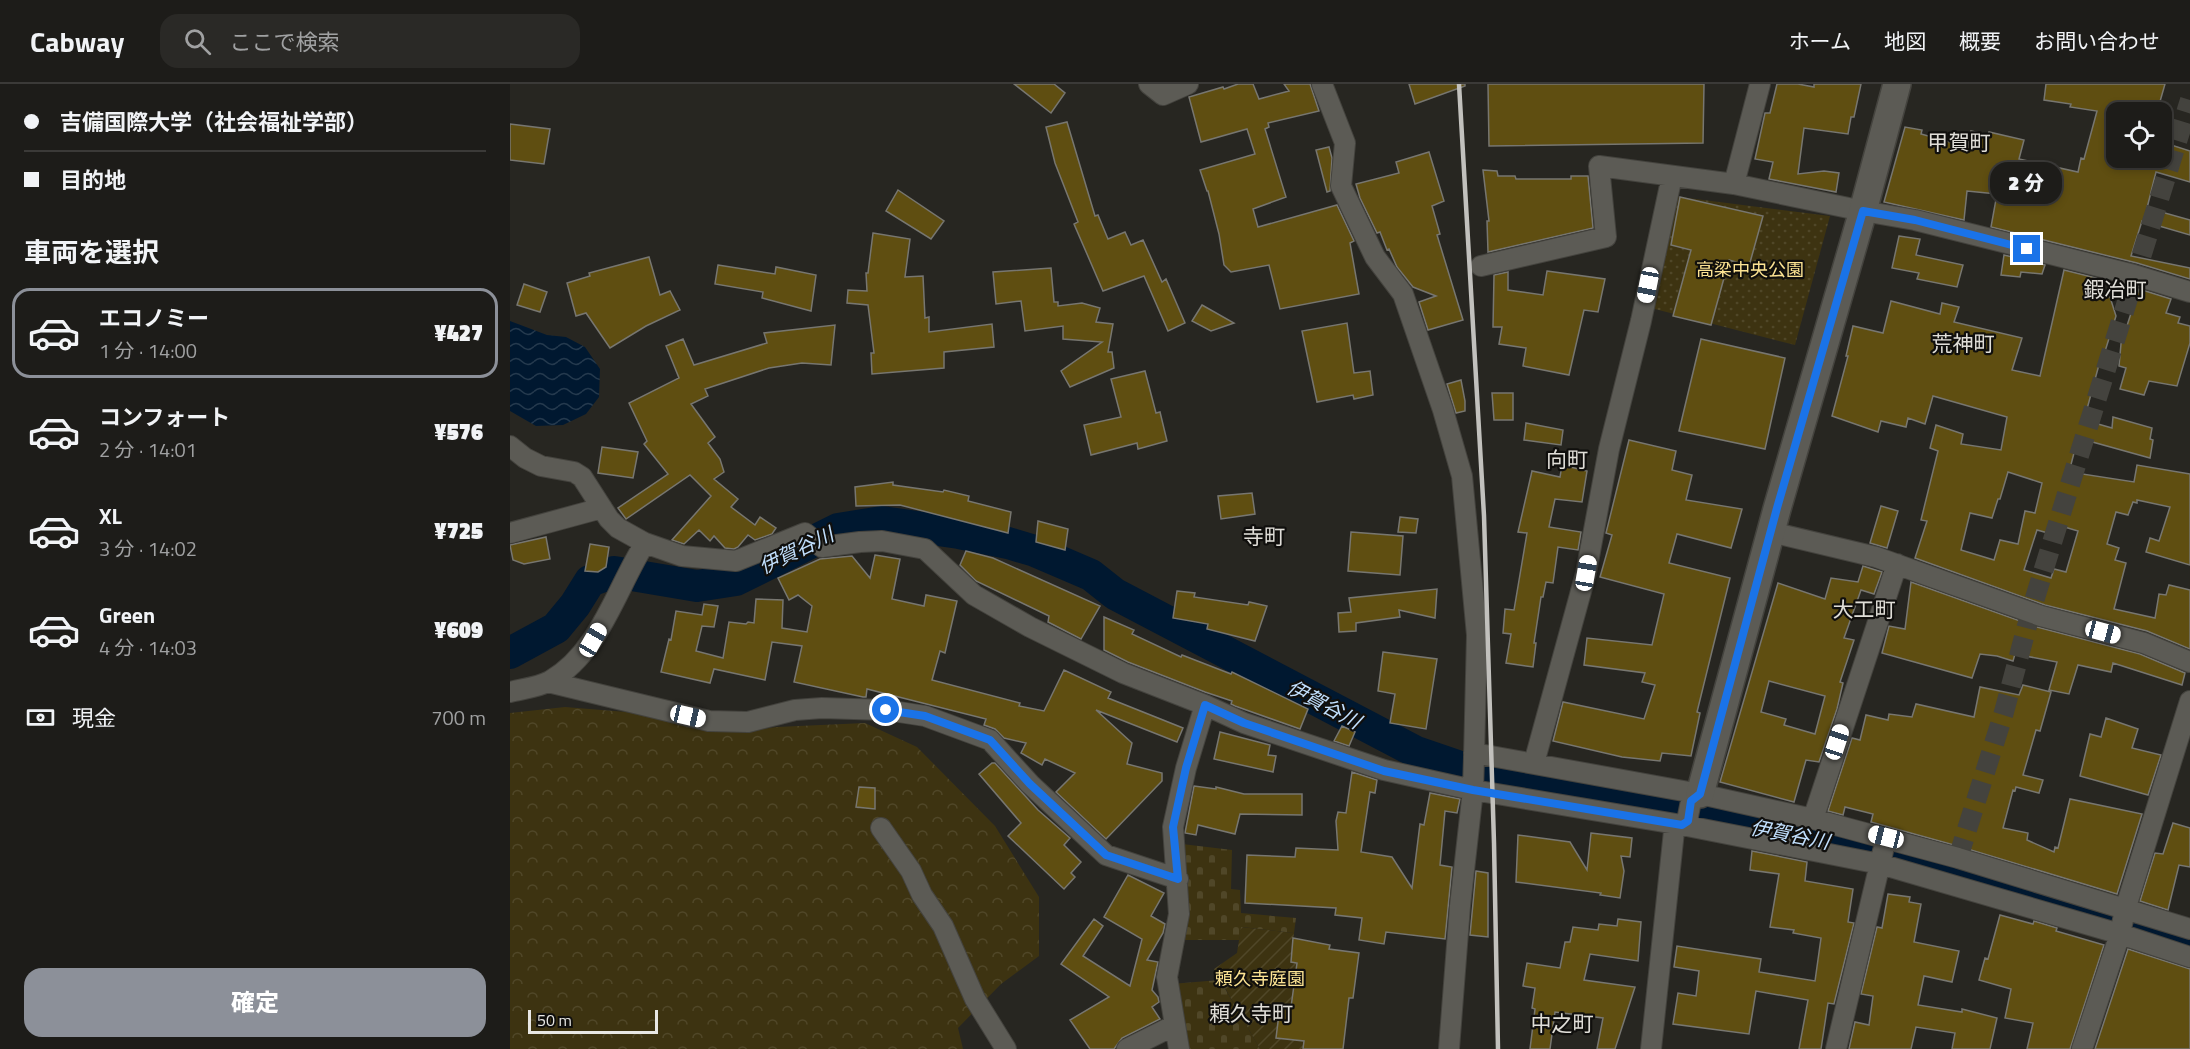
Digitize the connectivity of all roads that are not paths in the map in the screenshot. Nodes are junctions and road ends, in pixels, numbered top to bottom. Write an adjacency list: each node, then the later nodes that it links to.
1 (1149, 84): 2 (street)
2 (1188, 84)
3 (1322, 84): 22 (street)
4 (1760, 84): 7 (street)
5 (1897, 84): 8 (street)
6 (1672, 176): 7 (street); 9 (street); 23 (street)
7 (1734, 184): 8 (street)
8 (1863, 211): 10 (street); 13 (street)
9 (1481, 267)
10 (2190, 292)
11 (510, 446): 12 (street)
12 (602, 508): 14 (street); 15 (street)
13 (1771, 532): 16 (street); 25 (street)
14 (510, 533)
15 (642, 548): 18 (street); 21 (street)
16 (1897, 564): 17 (street); 26 (street)
17 (2190, 662)
18 (548, 682): 19 (street); 29 (street)
19 (510, 692)
20 (2190, 701): 31 (street)
21 (1205, 705): 24 (street); 29 (street)
22 (1474, 755): 23 (street); 24 (street)
23 (1534, 762): 25 (street)
24 (1473, 790): 25 (street); 39 (street)
25 (1690, 810): 26 (street); 28 (street); 40 (street)
26 (1813, 819): 28 (street)
27 (881, 828): 36 (street)
28 (1883, 851): 30 (street); 30 (street); 41 (street)
29 (1178, 879): 35 (street)
30 (2015, 890): 31 (street); 33 (street)
31 (2125, 911): 32 (street); 33 (street)
32 (2190, 929)
33 (2120, 932): 34 (street); 42 (street)
34 (2190, 957)
35 (1173, 1026): 37 (street); 38 (street)
36 (1006, 1049)
37 (1127, 1049)
38 (1179, 1049)
39 (1449, 1049)
40 (1651, 1049)
41 (1836, 1049)
42 (2082, 1049)

